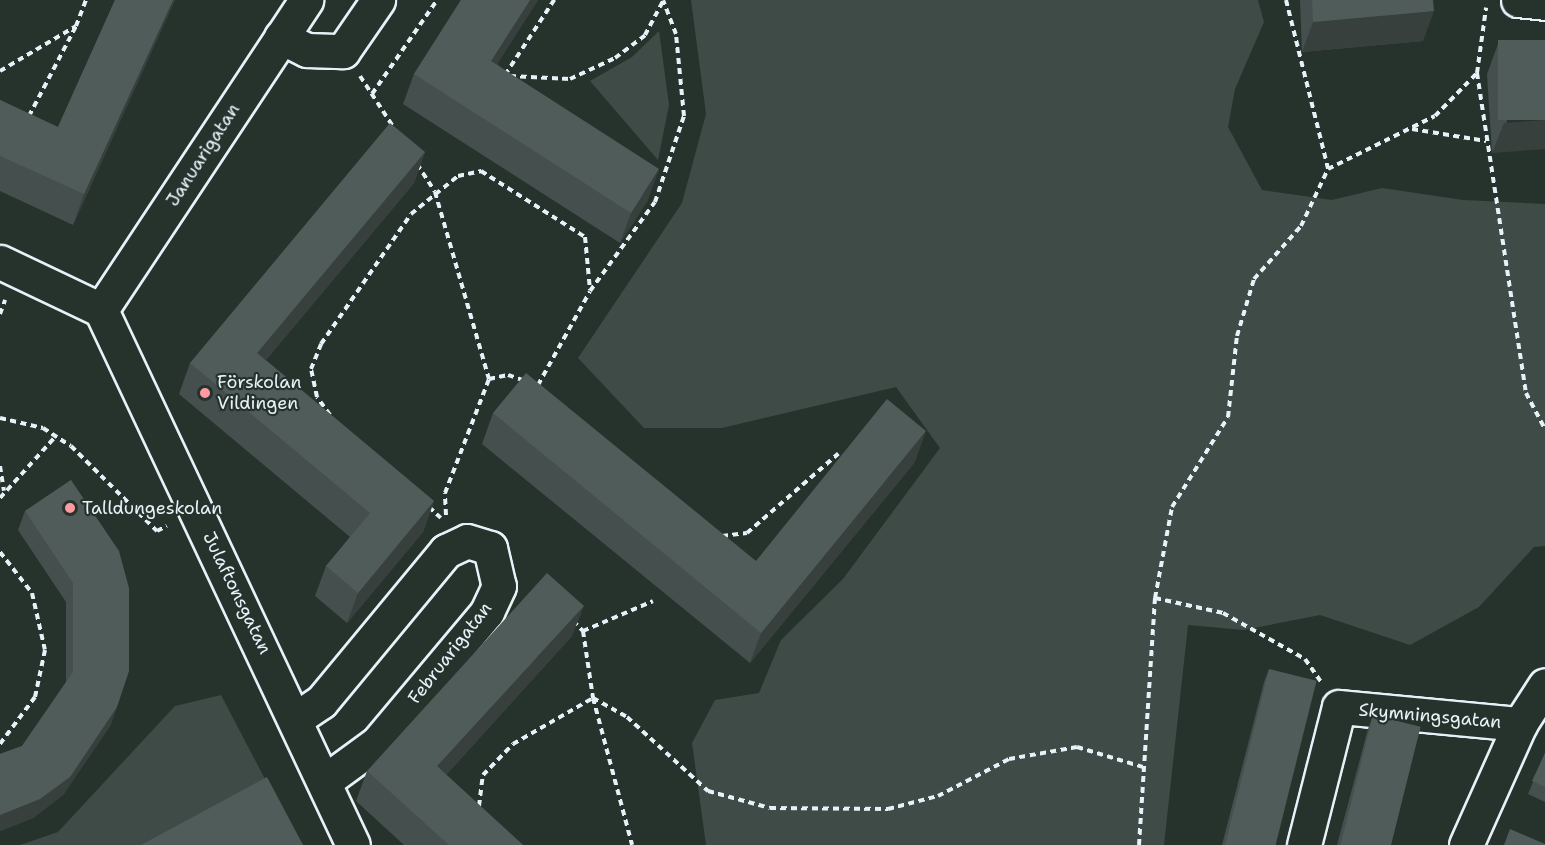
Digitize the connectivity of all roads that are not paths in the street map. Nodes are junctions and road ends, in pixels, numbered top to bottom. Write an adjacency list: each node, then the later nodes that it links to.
1 (378, 0): 4 (street)
2 (1518, 0): 3 (street)
3 (1545, 3)
4 (290, 13): 6 (street, Januarigatan)
5 (0, 262): 6 (street)
6 (101, 310): 8 (street, Julaftonsgatan)
7 (1545, 685): 9 (street)
8 (297, 718): 10 (street, Julaftonsgatan); 10 (street, Februarigatan)
9 (1520, 724): 12 (street, Skymningsgatan); 13 (street)
10 (325, 781): 11 (street, Julaftonsgatan)
11 (353, 845)
12 (1304, 845)
13 (1466, 845)

